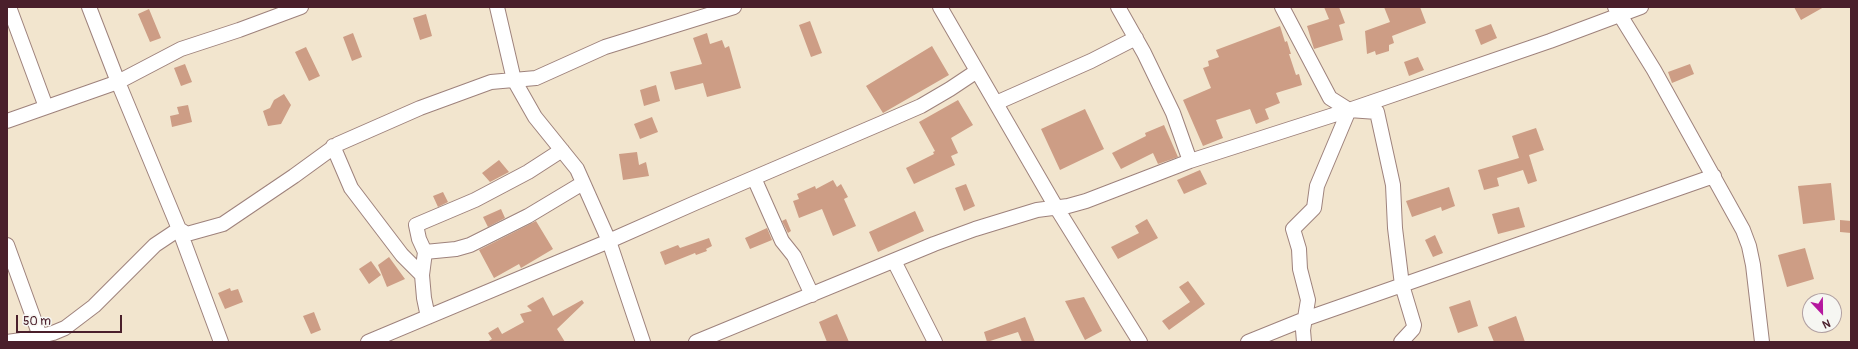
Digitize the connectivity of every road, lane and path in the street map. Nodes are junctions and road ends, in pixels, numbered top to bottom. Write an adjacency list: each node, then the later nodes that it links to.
1 (9, 7): 16 (street)
2 (89, 7): 14 (street)
3 (301, 7): 14 (street)
4 (498, 7): 13 (street)
5 (734, 7): 13 (street)
6 (940, 7): 12 (street)
7 (1118, 7): 11 (street)
8 (1282, 7): 17 (street)
9 (1641, 7): 10 (street)
10 (1617, 11): 17 (street); 22 (street)
11 (1136, 38): 15 (street); 21 (street)
12 (977, 71): 15 (street); 23 (street)
13 (514, 80): 19 (street); 20 (street)
14 (118, 82): 16 (street); 26 (street)
15 (996, 102): 25 (street)
16 (46, 107): 18 (street)
17 (1349, 110): 21 (street); 32 (street); 35 (street)
18 (7, 121)
19 (334, 146): 26 (street); 31 (street)
20 (562, 150): 24 (street); 29 (street)
21 (1190, 161): 25 (street)
22 (1714, 176): 32 (street); 47 (street)
23 (754, 178): 27 (street); 33 (street)
24 (583, 183): 27 (street); 29 (street)
25 (1056, 207): 30 (street); 43 (street)
26 (179, 229): 36 (street); 38 (street)
27 (609, 241): 34 (street); 40 (street)
28 (7, 245): 36 (street)
29 (425, 252): 31 (street)
30 (894, 261): 33 (street); 42 (street)
31 (422, 275): 34 (street)
32 (1402, 285): 35 (street); 46 (street)
33 (812, 295): 41 (street)
34 (428, 317): 39 (street)
35 (1304, 320): 44 (street); 45 (street)
36 (40, 336): 37 (street)
37 (7, 342)
38 (221, 342)
39 (368, 342)
40 (643, 342)
41 (696, 342)
42 (935, 342)
43 (1140, 342)
44 (1248, 342)
45 (1304, 342)
46 (1401, 342)
47 (1762, 342)

